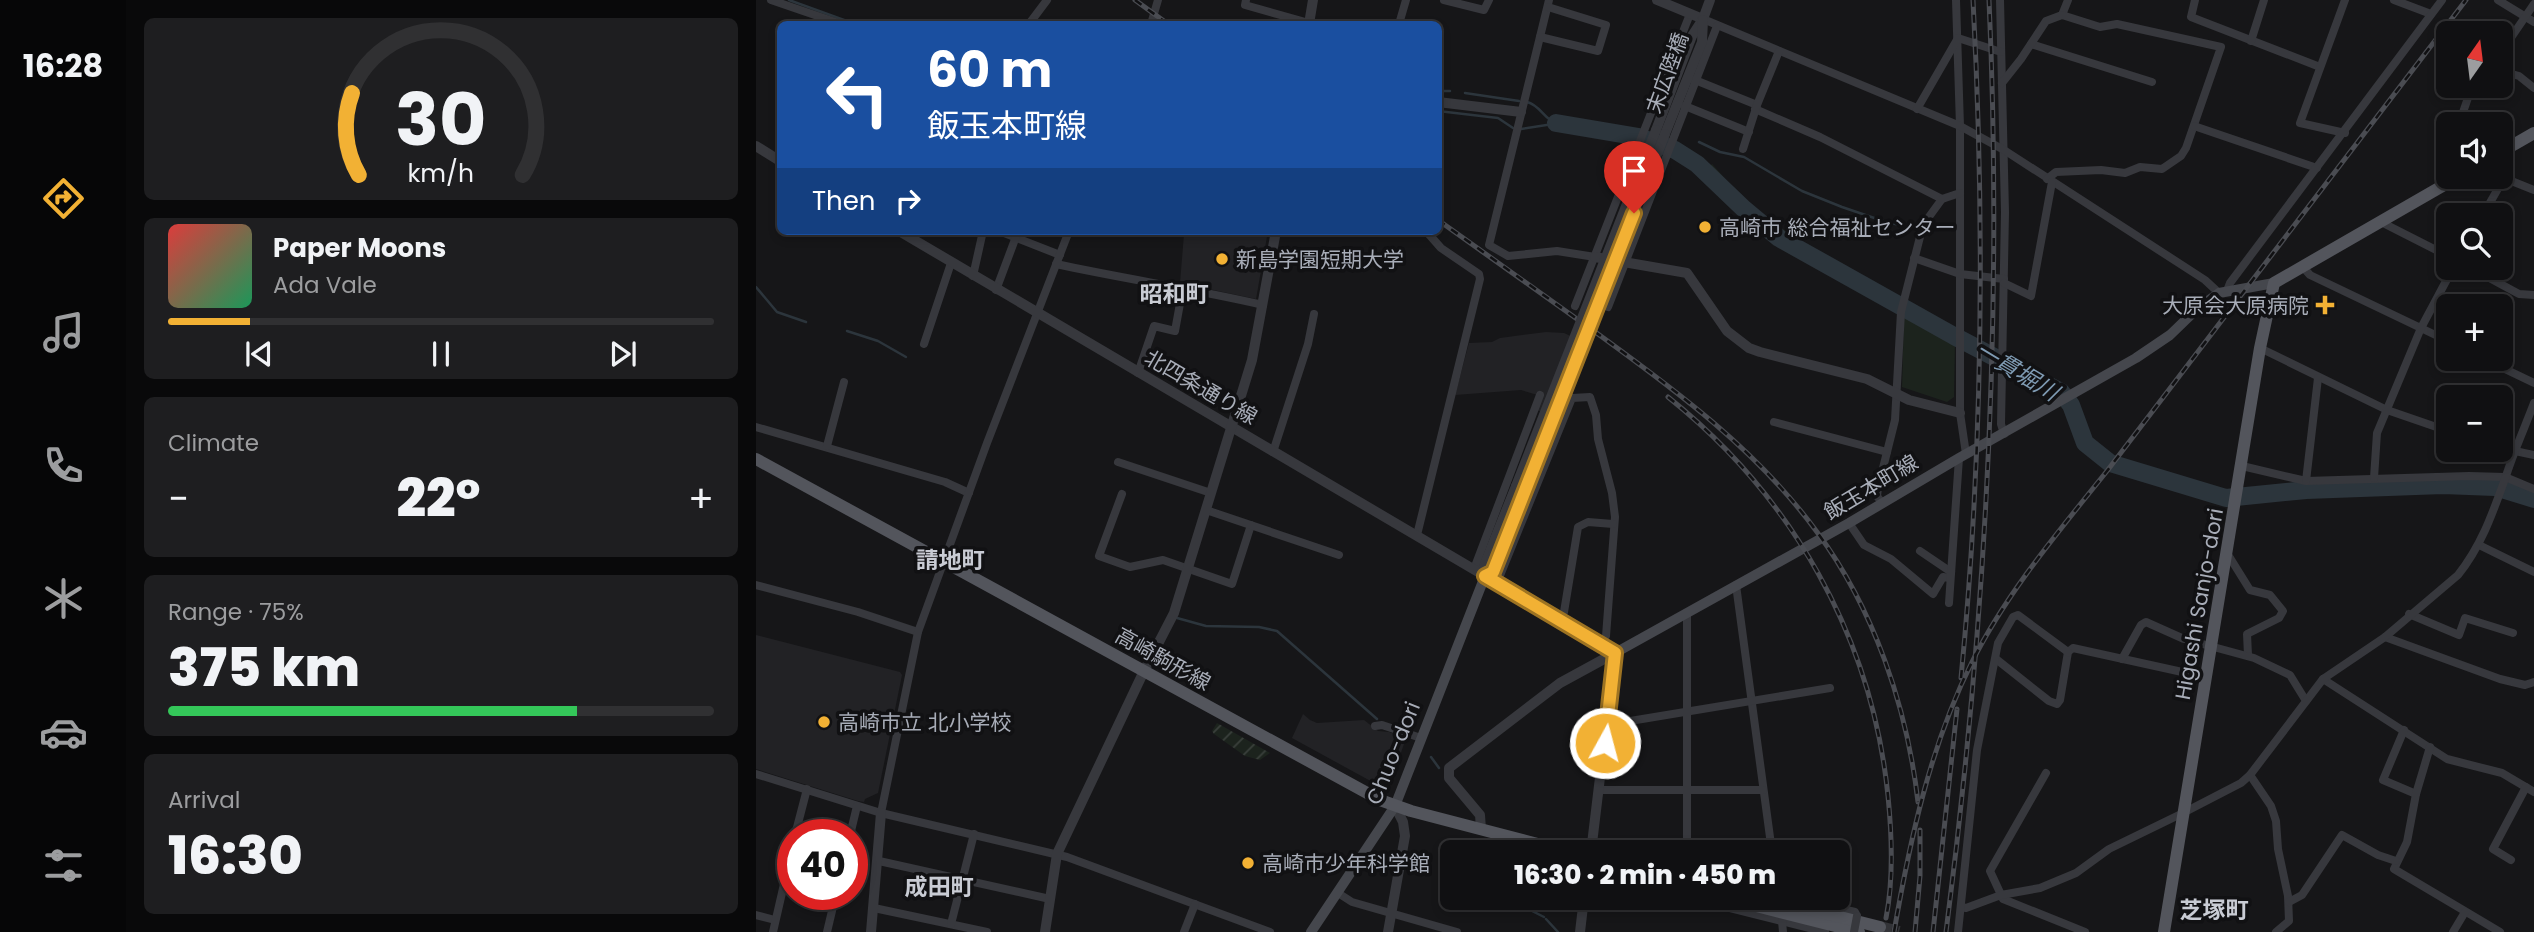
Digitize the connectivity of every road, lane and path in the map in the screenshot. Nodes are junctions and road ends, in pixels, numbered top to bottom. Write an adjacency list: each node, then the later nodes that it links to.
1 (771, 0): 27 (street)
2 (1047, 0): 28 (street)
3 (1158, 0): 29 (street)
4 (1246, 0): 30 (street)
5 (1313, 0): 31 (street)
6 (1406, 0): 32 (street)
7 (1444, 0): 8 (street)
8 (1489, 0)
9 (1657, 0): 22 (street)
10 (1710, 0): 26 (street, 末広陸橋)
11 (1956, 0): 38 (street)
12 (2068, 0): 24 (street)
13 (2195, 0): 35 (street)
14 (2264, 0): 39 (street)
15 (2345, 0): 44 (street)
16 (2393, 0): 23 (street)
17 (2442, 0): 23 (street)
18 (2498, 0): 25 (street)
19 (1997, 1): 43 (street)
20 (1548, 4): 37 (street); 37 (street)
21 (2534, 4): 25 (street)
22 (1690, 14): 26 (street); 82 (street)
23 (2431, 14): 58 (street)
24 (2062, 15): 40 (street); 41 (street)
25 (2525, 17): 33 (street); 36 (street)
26 (1703, 19): 34 (street); 60 (street, 末広陸橋)
27 (832, 21)
28 (1032, 21)
29 (1152, 21)
30 (1299, 21)
31 (1310, 21)
32 (1400, 21)
33 (2534, 22)
34 (1717, 26): 42 (street); 46 (street)
35 (2227, 31): 39 (street); 41 (street)
36 (2513, 35)
37 (1539, 37): 54 (street)
38 (1958, 38): 43 (street); 53 (street); 55 (street)
39 (2251, 41): 44 (street)
40 (2031, 44): 47 (street); 48 (street)
41 (2221, 47): 56 (street)
42 (1779, 51): 52 (street); 53 (street)
43 (2001, 52): 48 (street)
44 (2320, 67): 58 (street)
45 (2513, 74): 49 (street)
46 (1695, 80): 51 (street); 52 (street)
47 (2152, 82)
48 (2002, 83): 64 (street)
49 (2534, 88)
50 (1442, 103): 54 (street)
51 (1685, 106): 57 (street); 60 (street)
52 (1756, 107): 57 (street); 71 (street)
53 (1917, 109): 55 (street)
54 (1521, 113): 82 (street)
55 (1960, 126): 64 (street); 70 (street)
56 (2194, 126): 66 (street); 67 (street)
57 (1749, 132): 63 (street)
58 (2344, 133): 66 (street)
59 (2534, 133): 61 (main road)
60 (1665, 139): 85 (street); 134 (street, 末広陸橋, bridge)
61 (2513, 145)
62 (756, 146): 65 (street)
63 (1743, 149)
64 (2004, 150): 67 (street); 92 (street)
65 (777, 159)
66 (2317, 168): 96 (street)
67 (2049, 180): 92 (street); 96 (street)
68 (2436, 189): 73 (main road)
69 (2534, 190): 72 (street)
70 (1960, 194): 71 (street); 88 (street)
71 (1942, 199): 83 (street)
72 (2490, 203)
73 (2379, 221): 81 (street); 87 (main road)
74 (906, 235): 86 (street, 北四条通り線)
75 (982, 235): 89 (street)
76 (1016, 235): 95 (street)
77 (1020, 235): 84 (street)
78 (1067, 235): 84 (street)
79 (1275, 235): 98 (street)
80 (1430, 235): 144 (street)
81 (2436, 250)
82 (1595, 257): 85 (street); 99 (street)
83 (1914, 258): 88 (street); 112 (street)
84 (1058, 259): 94 (street); 101 (street)
85 (1626, 261): 100 (street); 112 (street)
86 (951, 263): 89 (street, 北四条通り線); 105 (street)
87 (2302, 266): 93 (main road); 103 (street)
88 (1960, 274): 92 (street); 116 (street)
89 (973, 276): 95 (street, 北四条通り線)
90 (2447, 280): 103 (street)
91 (2493, 280): 97 (street)
92 (2004, 281): 121 (street)
93 (2274, 283): 96 (main road); 106 (main road, Higashi Sanjo-dori)
94 (1184, 287): 98 (street); 108 (street)
95 (996, 290): 101 (street, 北四条通り線)
96 (2223, 292): 121 (main road, 飯玉本町線)
97 (2534, 295)
98 (1263, 305): 120 (street)
99 (1575, 306)
100 (1608, 307)
101 (1037, 312): 108 (street, 北四条通り線); 136 (street)
102 (1314, 314): 124 (street)
103 (2421, 328): 104 (street); 115 (street)
104 (2436, 335)
105 (924, 344)
106 (2260, 348): 109 (street); 130 (main road, Higashi Sanjo-dori)
107 (2509, 371): 111 (street)
108 (1138, 373): 120 (street, 北四条通り線)
109 (2318, 378): 115 (street); 133 (street)
110 (844, 382): 122 (street)
111 (2534, 383)
112 (1898, 395): 116 (street); 125 (street)
113 (1540, 396): 134 (street)
114 (2534, 403): 123 (street)
115 (2387, 410): 119 (street); 131 (street)
116 (1959, 413): 127 (street)
117 (1774, 422): 125 (street)
118 (756, 427): 122 (street)
119 (2436, 427)
120 (1232, 428): 124 (street, 北四条通り線); 138 (street)
121 (2004, 434): 127 (main road, 飯玉本町線)
122 (827, 446): 136 (street)
123 (2515, 451): 126 (street); 132 (street)
124 (1273, 452): 144 (street, 北四条通り線)
125 (1886, 452): 139 (street)
126 (2534, 455)
127 (1962, 456): 139 (main road, 飯玉本町線); 153 (street)
128 (756, 459): 149 (main road, 高崎駒形線)
129 (1118, 462): 138 (street)
130 (2242, 466): 133 (street); 147 (main road, Higashi Sanjo-dori)
131 (2374, 478): 132 (street); 133 (street)
132 (2505, 479): 135 (street); 145 (street)
133 (2306, 481)
134 (1521, 485): 142 (street); 151 (street); 154 (street, 末広陸橋); 155 (street)
135 (2534, 489)
136 (969, 493): 149 (street)
137 (1122, 494): 150 (street)
138 (1211, 494): 140 (street)
139 (1882, 503): 141 (main road, 飯玉本町線)
140 (1206, 510): 143 (street); 150 (street)
141 (1849, 523): 153 (street); 157 (main road, 飯玉本町線)
142 (1614, 524): 161 (street); 165 (street)
143 (1251, 525): 148 (street); 150 (street)
144 (1417, 536): 151 (street, 北四条通り線)
145 (2479, 545): 152 (street); 160 (street)
146 (1920, 551): 153 (street)
147 (2227, 553): 166 (main road, Higashi Sanjo-dori); 169 (street)
148 (1339, 555)
149 (944, 561): 162 (street); 172 (main road, 高崎駒形線)
150 (1188, 569): 172 (street)
151 (1474, 569): 154 (street, 北四条通り線)
152 (2534, 572)
153 (1951, 575): 158 (street)
154 (1485, 576): 155 (main road); 183 (main road, Chuo-dori)
155 (1497, 583): 161 (main road)
156 (756, 585): 162 (street)
157 (1736, 585): 159 (main road, 飯玉本町線); 177 (street)
158 (1949, 603)
159 (1687, 614): 168 (main road, 飯玉本町線); 179 (street)
160 (2409, 614): 163 (street); 164 (street)
161 (1560, 620): 165 (main road)
162 (918, 632): 196 (street)
163 (2513, 634)
164 (2385, 637): 174 (street); 175 (street)
165 (1601, 644): 168 (main road)
166 (2211, 646): 169 (street); 171 (street); 173 (main road, Higashi Sanjo-dori)
167 (2068, 652): 170 (street); 170 (street); 171 (street)
168 (1615, 653): 180 (street); 200 (street)
169 (2248, 656): 178 (street)
170 (1996, 659): 216 (street)
171 (2122, 659): 173 (street)
172 (1144, 671): 195 (main road, 高崎駒形線); 206 (street)
173 (2205, 677): 197 (main road, Higashi Sanjo-dori)
174 (2323, 679): 178 (street); 182 (street)
175 (2534, 682)
176 (1830, 688): 177 (street)
177 (1751, 701): 179 (street); 191 (street)
178 (2306, 701): 187 (street)
179 (1686, 713): 180 (street); 192 (street)
180 (1606, 725): 190 (street)
181 (1375, 726): 183 (street)
182 (2404, 730): 184 (street); 193 (street)
183 (1420, 738): 195 (main road, Chuo-dori)
184 (2430, 747): 189 (street); 193 (street)
185 (2046, 773): 212 (street)
186 (756, 774): 188 (street)
187 (2250, 775): 197 (street); 214 (street)
188 (807, 789): 194 (street); 198 (street)
189 (2530, 789): 207 (street)
190 (1598, 790): 192 (street); 203 (street)
191 (1763, 790): 192 (street); 205 (street)
192 (1686, 791): 204 (street)
193 (2416, 794): 209 (street)
194 (857, 806): 196 (street); 199 (street)
195 (1395, 806): 200 (main road, 高崎駒形線); 211 (main road, Chuo-dori); 226 (street)
196 (881, 813): 201 (street); 208 (street)
197 (2183, 813): 212 (street); 249 (main road, Higashi Sanjo-dori)
198 (799, 819)
199 (854, 819)
200 (1481, 829): 202 (main road, 高崎駒形線)
201 (974, 834): 206 (street); 210 (street)
202 (1523, 840)
203 (1592, 840)
204 (1687, 840)
205 (1770, 840)
206 (1057, 854): 213 (street); 215 (street)
207 (2511, 860)
208 (879, 861): 210 (street); 217 (street)
209 (2396, 861): 214 (street); 225 (street)
210 (963, 879): 213 (street); 230 (street)
211 (1338, 893): 226 (street); 239 (main road, Chuo-dori)
212 (2001, 895): 216 (street); 248 (street)
213 (1050, 899): 236 (street)
214 (2288, 902): 250 (street)
215 (1195, 904): 237 (street); 238 (street)
216 (1962, 907): 247 (street)
217 (874, 908): 230 (street); 234 (street)
218 (777, 910): 228 (street)
219 (832, 910): 233 (street)
220 (1583, 910): 242 (street)
221 (1738, 910): 229 (street)
222 (1772, 910): 246 (main road)
223 (1812, 910): 231 (main road)
224 (1847, 910): 245 (street, bridge)
225 (2465, 912): 251 (street); 252 (street)
226 (1391, 914): 240 (street); 241 (street)
227 (756, 915): 228 (street)
228 (775, 920): 232 (street)
229 (1782, 921): 243 (street); 244 (street)
230 (951, 924): 235 (street)
231 (1880, 927)
232 (773, 932)
233 (827, 932)
234 (871, 932)
235 (987, 932)
236 (1045, 932)
237 (1184, 932)
238 (1270, 932)
239 (1311, 932)
240 (1388, 932)
241 (1457, 932)
242 (1580, 932)
243 (1783, 932)
244 (1825, 932)
245 (1854, 932)
246 (1859, 932)
247 (1958, 932)
248 (2085, 932)
249 (2164, 932)
250 (2276, 932)
251 (2453, 932)
252 (2500, 932)

